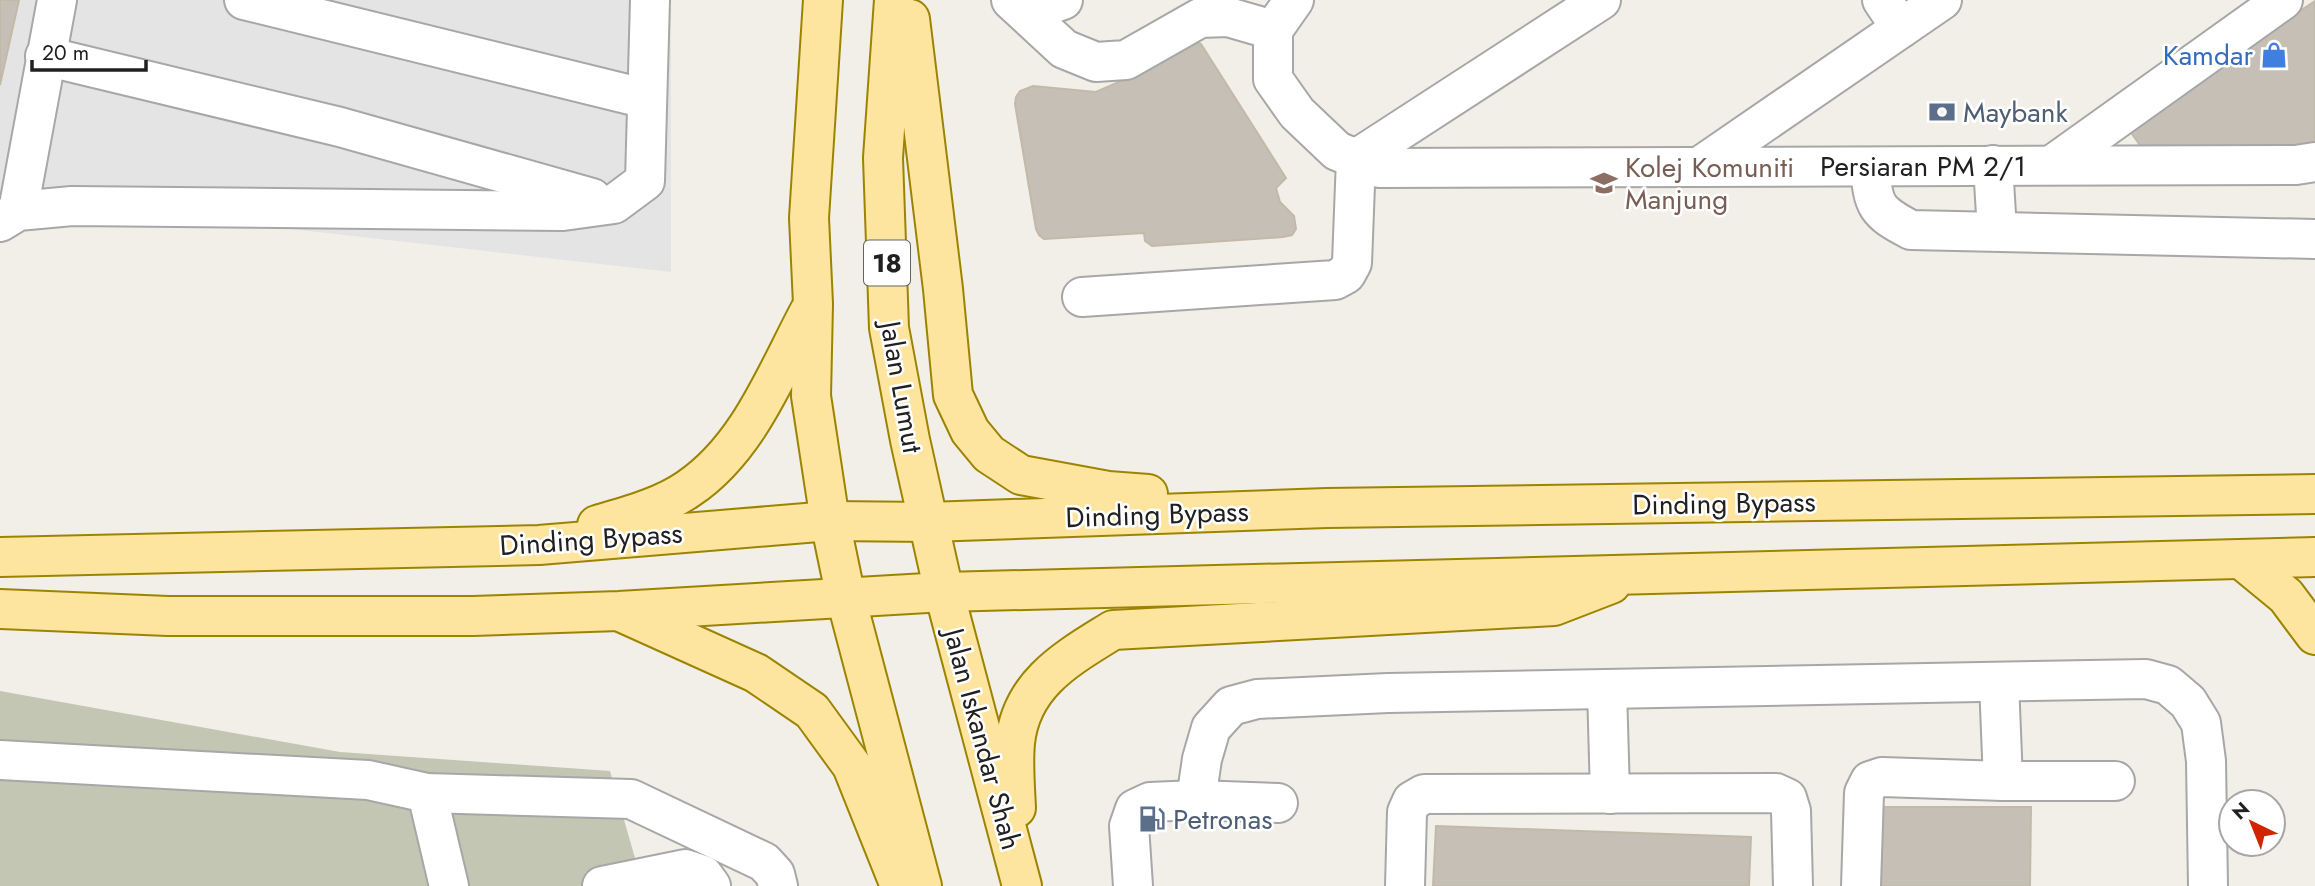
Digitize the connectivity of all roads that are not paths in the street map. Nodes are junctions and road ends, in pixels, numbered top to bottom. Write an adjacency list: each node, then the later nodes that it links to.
1 (57, 0): 13 (street)
2 (244, 0): 14 (street)
3 (650, 0): 14 (street)
4 (824, 0): 26 (main road)
5 (894, 0): 30 (main road, Jalan Lumut / 18)
6 (907, 0): 28 (main road)
7 (1011, 0): 12 (street)
8 (1601, 0): 15 (street)
9 (1942, 0): 11 (street)
10 (2283, 0): 18 (street)
11 (1892, 14): 19 (street)
12 (1284, 15): 15 (street, Persiaran PM 2/1)
13 (45, 56): 21 (street); 22 (street)
14 (647, 100): 21 (street)
15 (1356, 159): 19 (street, Persiaran PM 2/1); 25 (street)
16 (2315, 162): 18 (street, Persiaran PM 2/1)
17 (1993, 165): 18 (street, Persiaran PM 2/1); 20 (street, Persiaran PM 2/1); 23 (street)
18 (2052, 165)
19 (1699, 167): 20 (street, Persiaran PM 2/1)
20 (1870, 167): 23 (street)
21 (614, 204): 22 (street)
22 (9, 216)
23 (1997, 231): 24 (street)
24 (2315, 239)
25 (1082, 297)
26 (813, 304): 29 (main road); 31 (main road)
27 (2314, 496): 28 (main road, Dinding Bypass)
28 (1327, 508): 30 (main road, Dinding Bypass)
29 (831, 521): 30 (main road, Dinding Bypass); 31 (main road, Dinding Bypass); 37 (main road)
30 (929, 522): 36 (main road, 18)
31 (539, 545): 32 (main road, Dinding Bypass)
32 (0, 557)
33 (2315, 557): 34 (main road)
34 (2241, 558): 35 (main road); 40 (main road)
35 (1636, 574): 36 (main road); 50 (main road)
36 (944, 592): 37 (main road); 50 (main road, Jalan Iskandar Shah / 18)
37 (846, 598): 39 (main road); 56 (main road)
38 (0, 608): 39 (main road)
39 (619, 611): 55 (main road)
40 (2315, 635)
41 (1999, 682): 42 (street); 44 (street); 61 (street)
42 (1607, 689): 47 (street); 48 (street)
43 (0, 760): 46 (street)
44 (2003, 781): 45 (street); 60 (street)
45 (2115, 781)
46 (427, 793): 51 (street); 54 (street)
47 (1610, 794): 58 (street); 59 (street)
48 (1196, 800): 49 (street); 57 (street)
49 (1278, 803)
50 (1019, 875)
51 (449, 886)
52 (602, 886): 53 (street)
53 (711, 886)
54 (779, 886)
55 (900, 886)
56 (922, 886)
57 (1133, 886)
58 (1405, 886)
59 (1793, 886)
60 (1861, 886)
61 (2208, 886)

